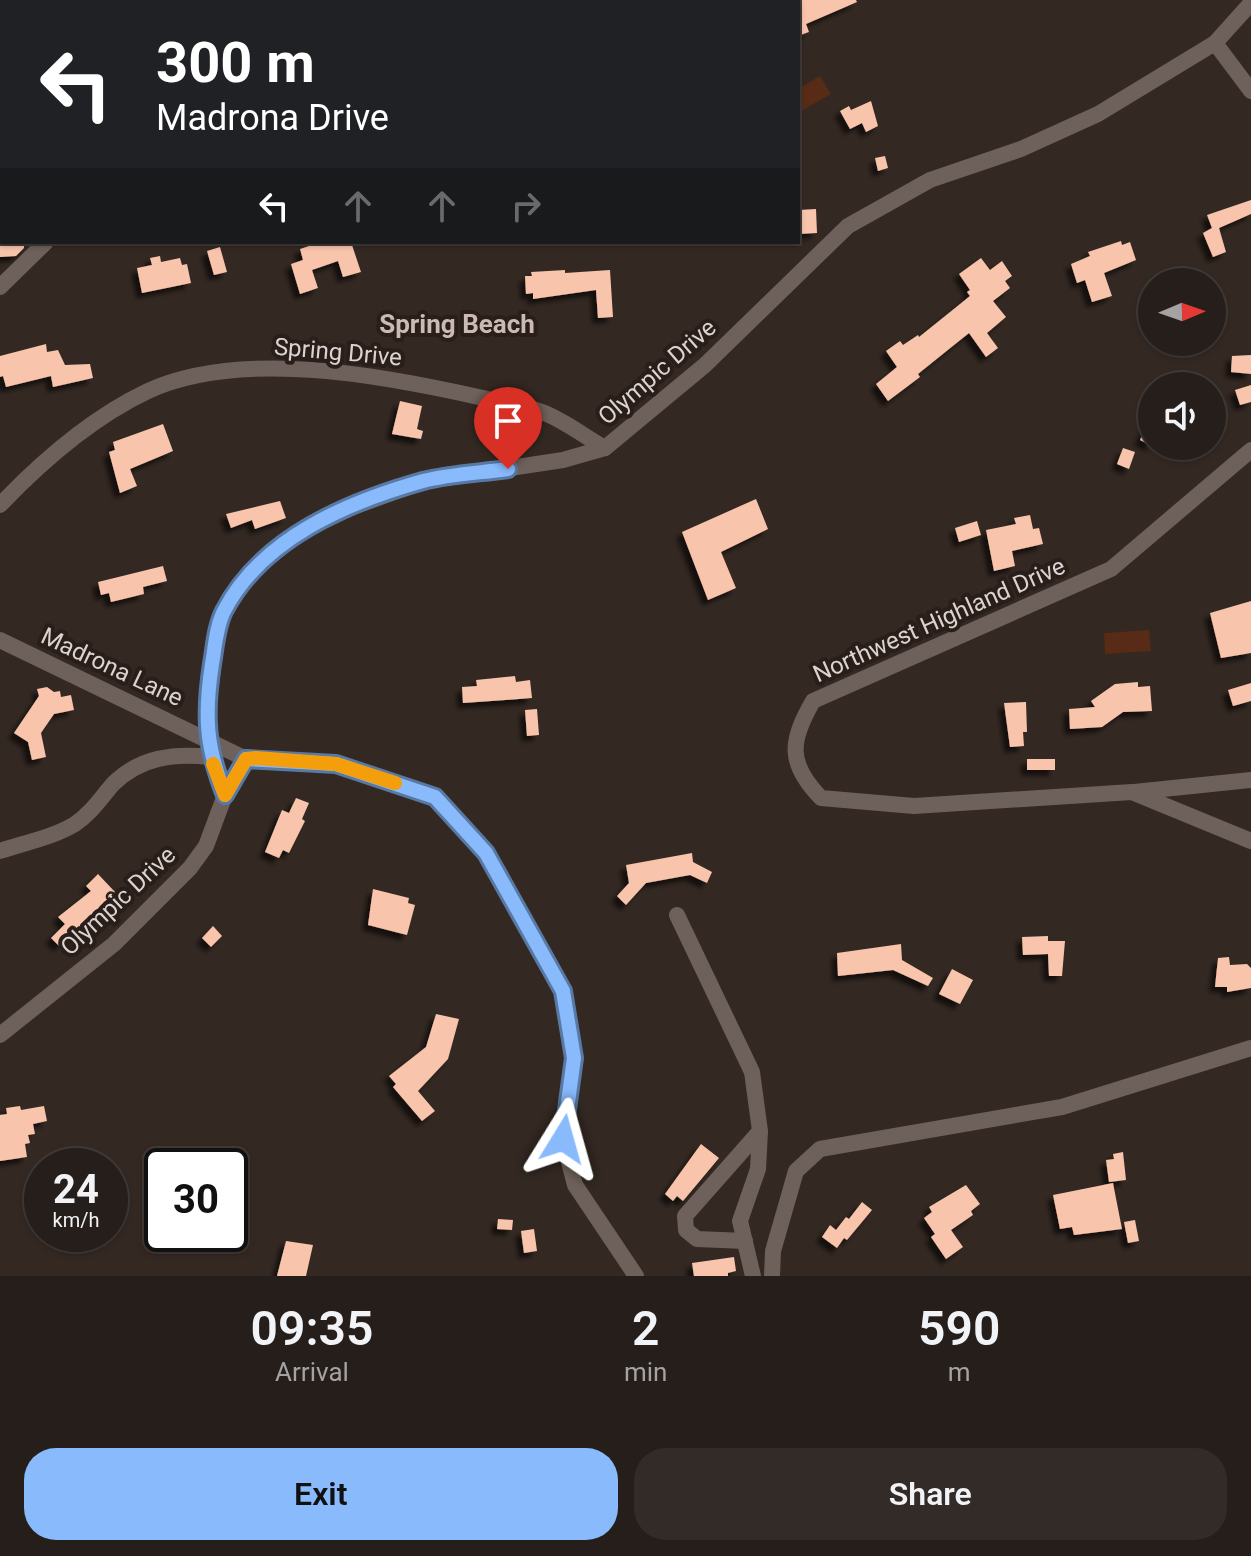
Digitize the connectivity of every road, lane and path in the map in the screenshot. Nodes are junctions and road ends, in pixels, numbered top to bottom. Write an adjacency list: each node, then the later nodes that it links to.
1 (1251, 3): 2 (street, Olympic Drive)
2 (1215, 43): 3 (street); 6 (street, Olympic Drive)
3 (1251, 91)
4 (44, 244): 5 (street)
5 (0, 287)
6 (605, 448): 8 (street, Spring Drive); 10 (street, Olympic Drive)
7 (1251, 450): 13 (street, Northwest Highland Drive)
8 (0, 505)
9 (0, 640): 11 (street, Madrona Lane)
10 (209, 753): 14 (street, Olympic Drive); 16 (street)
11 (246, 759): 14 (street); 22 (street)
12 (1251, 780): 13 (street)
13 (1132, 792): 15 (street, Northwest Highland Drive)
14 (225, 795): 18 (street, Olympic Drive)
15 (1251, 841)
16 (0, 851)
17 (677, 915): 20 (street)
18 (0, 1035)
19 (1251, 1048): 24 (street)
20 (760, 1131): 21 (street); 21 (street)
21 (745, 1241): 23 (street)
22 (636, 1276)
23 (753, 1276)
24 (772, 1276)

